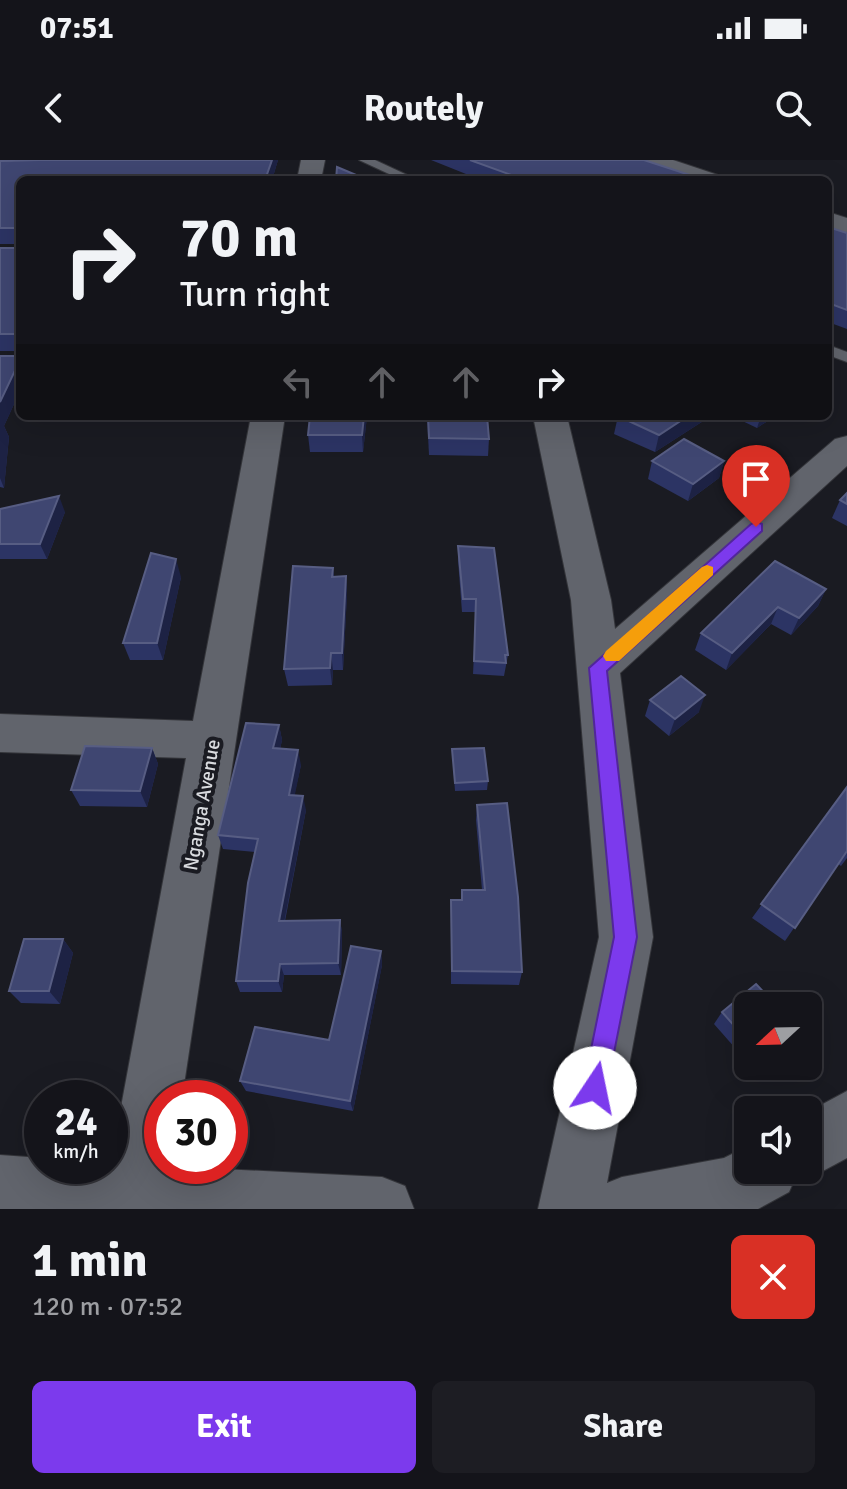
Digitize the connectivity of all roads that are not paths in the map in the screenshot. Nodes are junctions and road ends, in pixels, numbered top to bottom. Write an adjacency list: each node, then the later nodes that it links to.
1 (365, 160): 3 (lane)
2 (650, 160): 4 (street)
3 (403, 176)
4 (697, 176)
5 (267, 420): 10 (street, Nganga Avenue)
6 (551, 420): 8 (street)
7 (847, 447): 8 (street)
8 (598, 668): 17 (street)
9 (0, 733): 10 (street)
10 (213, 740): 15 (street, Nganga Avenue)
11 (847, 1122): 12 (street)
12 (822, 1139)
13 (0, 1187): 15 (street)
14 (746, 1189): 18 (street)
15 (135, 1194): 16 (street)
16 (382, 1209)
17 (570, 1209)
18 (622, 1209)

